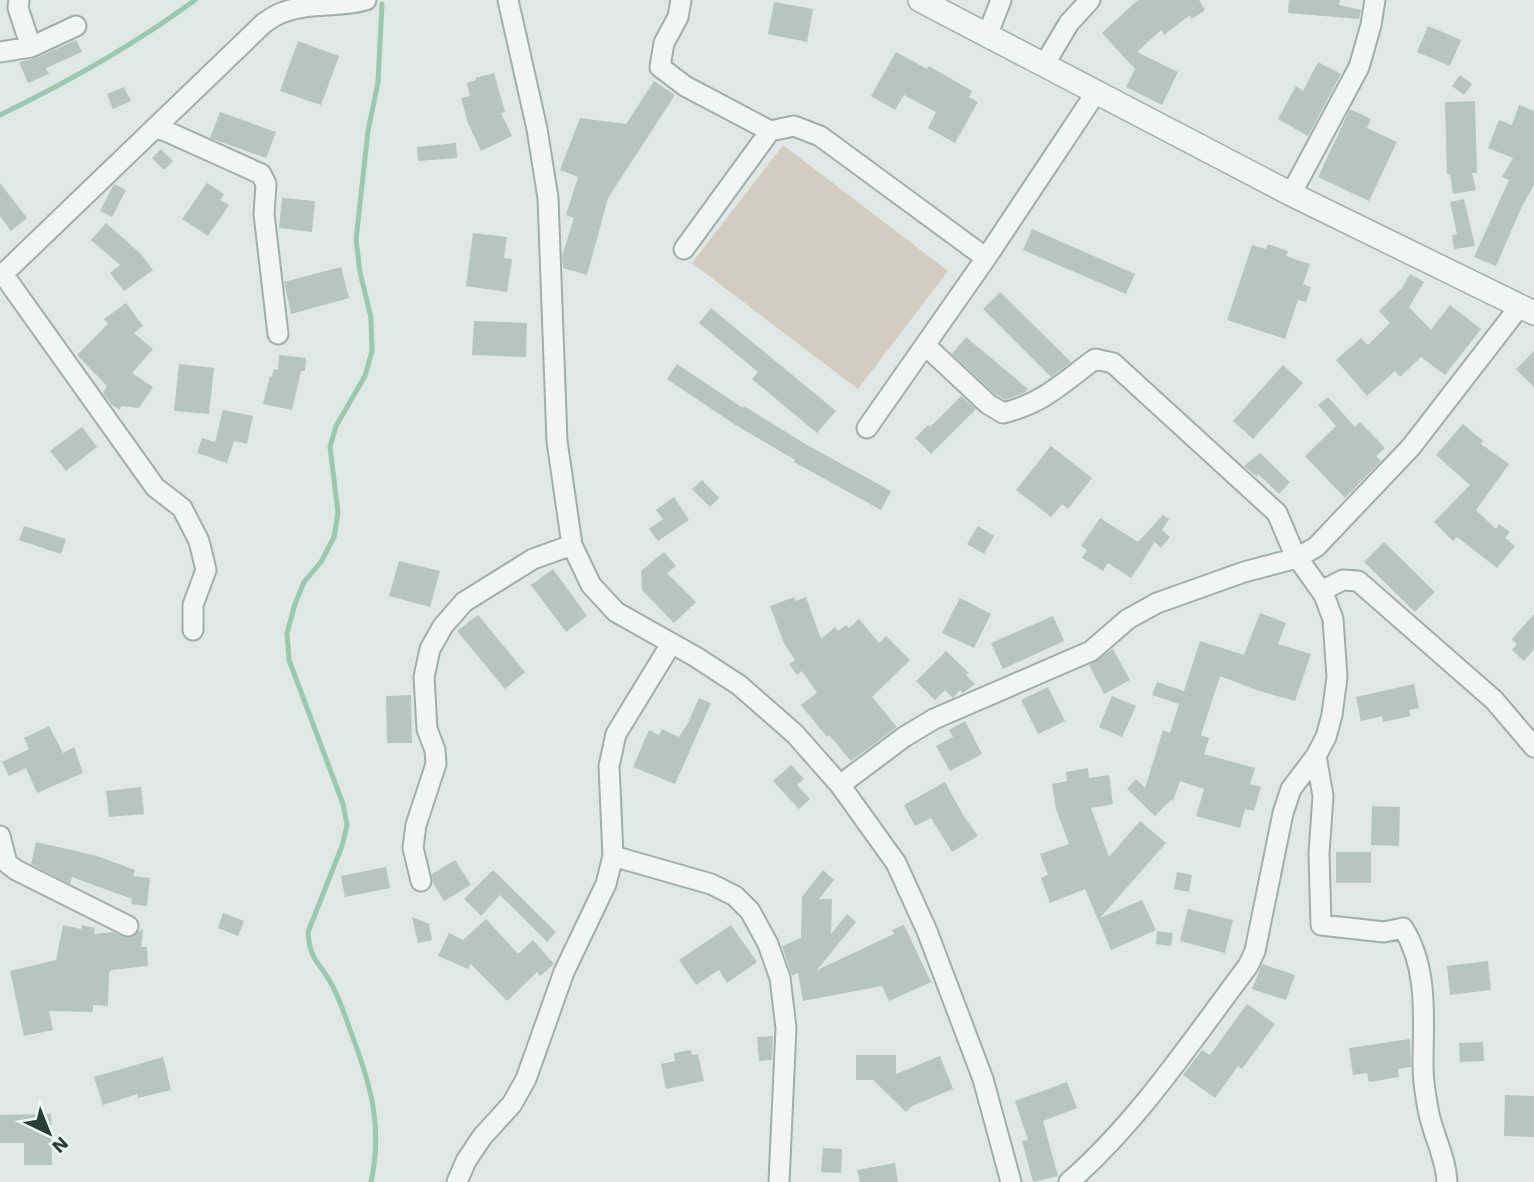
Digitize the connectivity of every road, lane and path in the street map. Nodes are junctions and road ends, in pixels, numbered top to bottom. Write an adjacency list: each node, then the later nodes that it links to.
1 (19, 0): 11 (street)
2 (366, 0): 15 (street)
3 (509, 0): 25 (street)
4 (681, 0): 16 (street)
5 (920, 0): 10 (street)
6 (1002, 0): 10 (street)
7 (1090, 0): 13 (street)
8 (1375, 0): 17 (street)
9 (75, 26): 11 (street)
10 (987, 36): 13 (street)
11 (31, 47): 12 (street)
12 (0, 52)
13 (1044, 65): 14 (street)
14 (1095, 94): 17 (street); 19 (street)
15 (157, 127): 20 (street); 22 (street)
16 (770, 131): 18 (street); 19 (street)
17 (1291, 194): 21 (street)
18 (684, 249)
19 (986, 258): 23 (street)
20 (2, 276): 28 (street)
21 (1527, 310): 26 (street)
22 (278, 334)
23 (925, 345): 24 (street); 26 (street)
24 (867, 428)
25 (572, 545): 29 (street); 35 (street)
26 (1297, 558): 27 (street); 32 (street)
27 (1321, 592): 30 (street); 31 (street)
28 (193, 630)
29 (671, 644): 32 (street); 34 (street)
30 (1534, 747)
31 (1316, 756): 40 (street); 41 (street)
32 (840, 785): 39 (street)
33 (0, 836): 36 (street)
34 (614, 856): 37 (street); 38 (street)
35 (421, 881)
36 (128, 926)
37 (457, 1182)
38 (779, 1182)
39 (1011, 1182)
40 (1069, 1182)
41 (1447, 1182)

